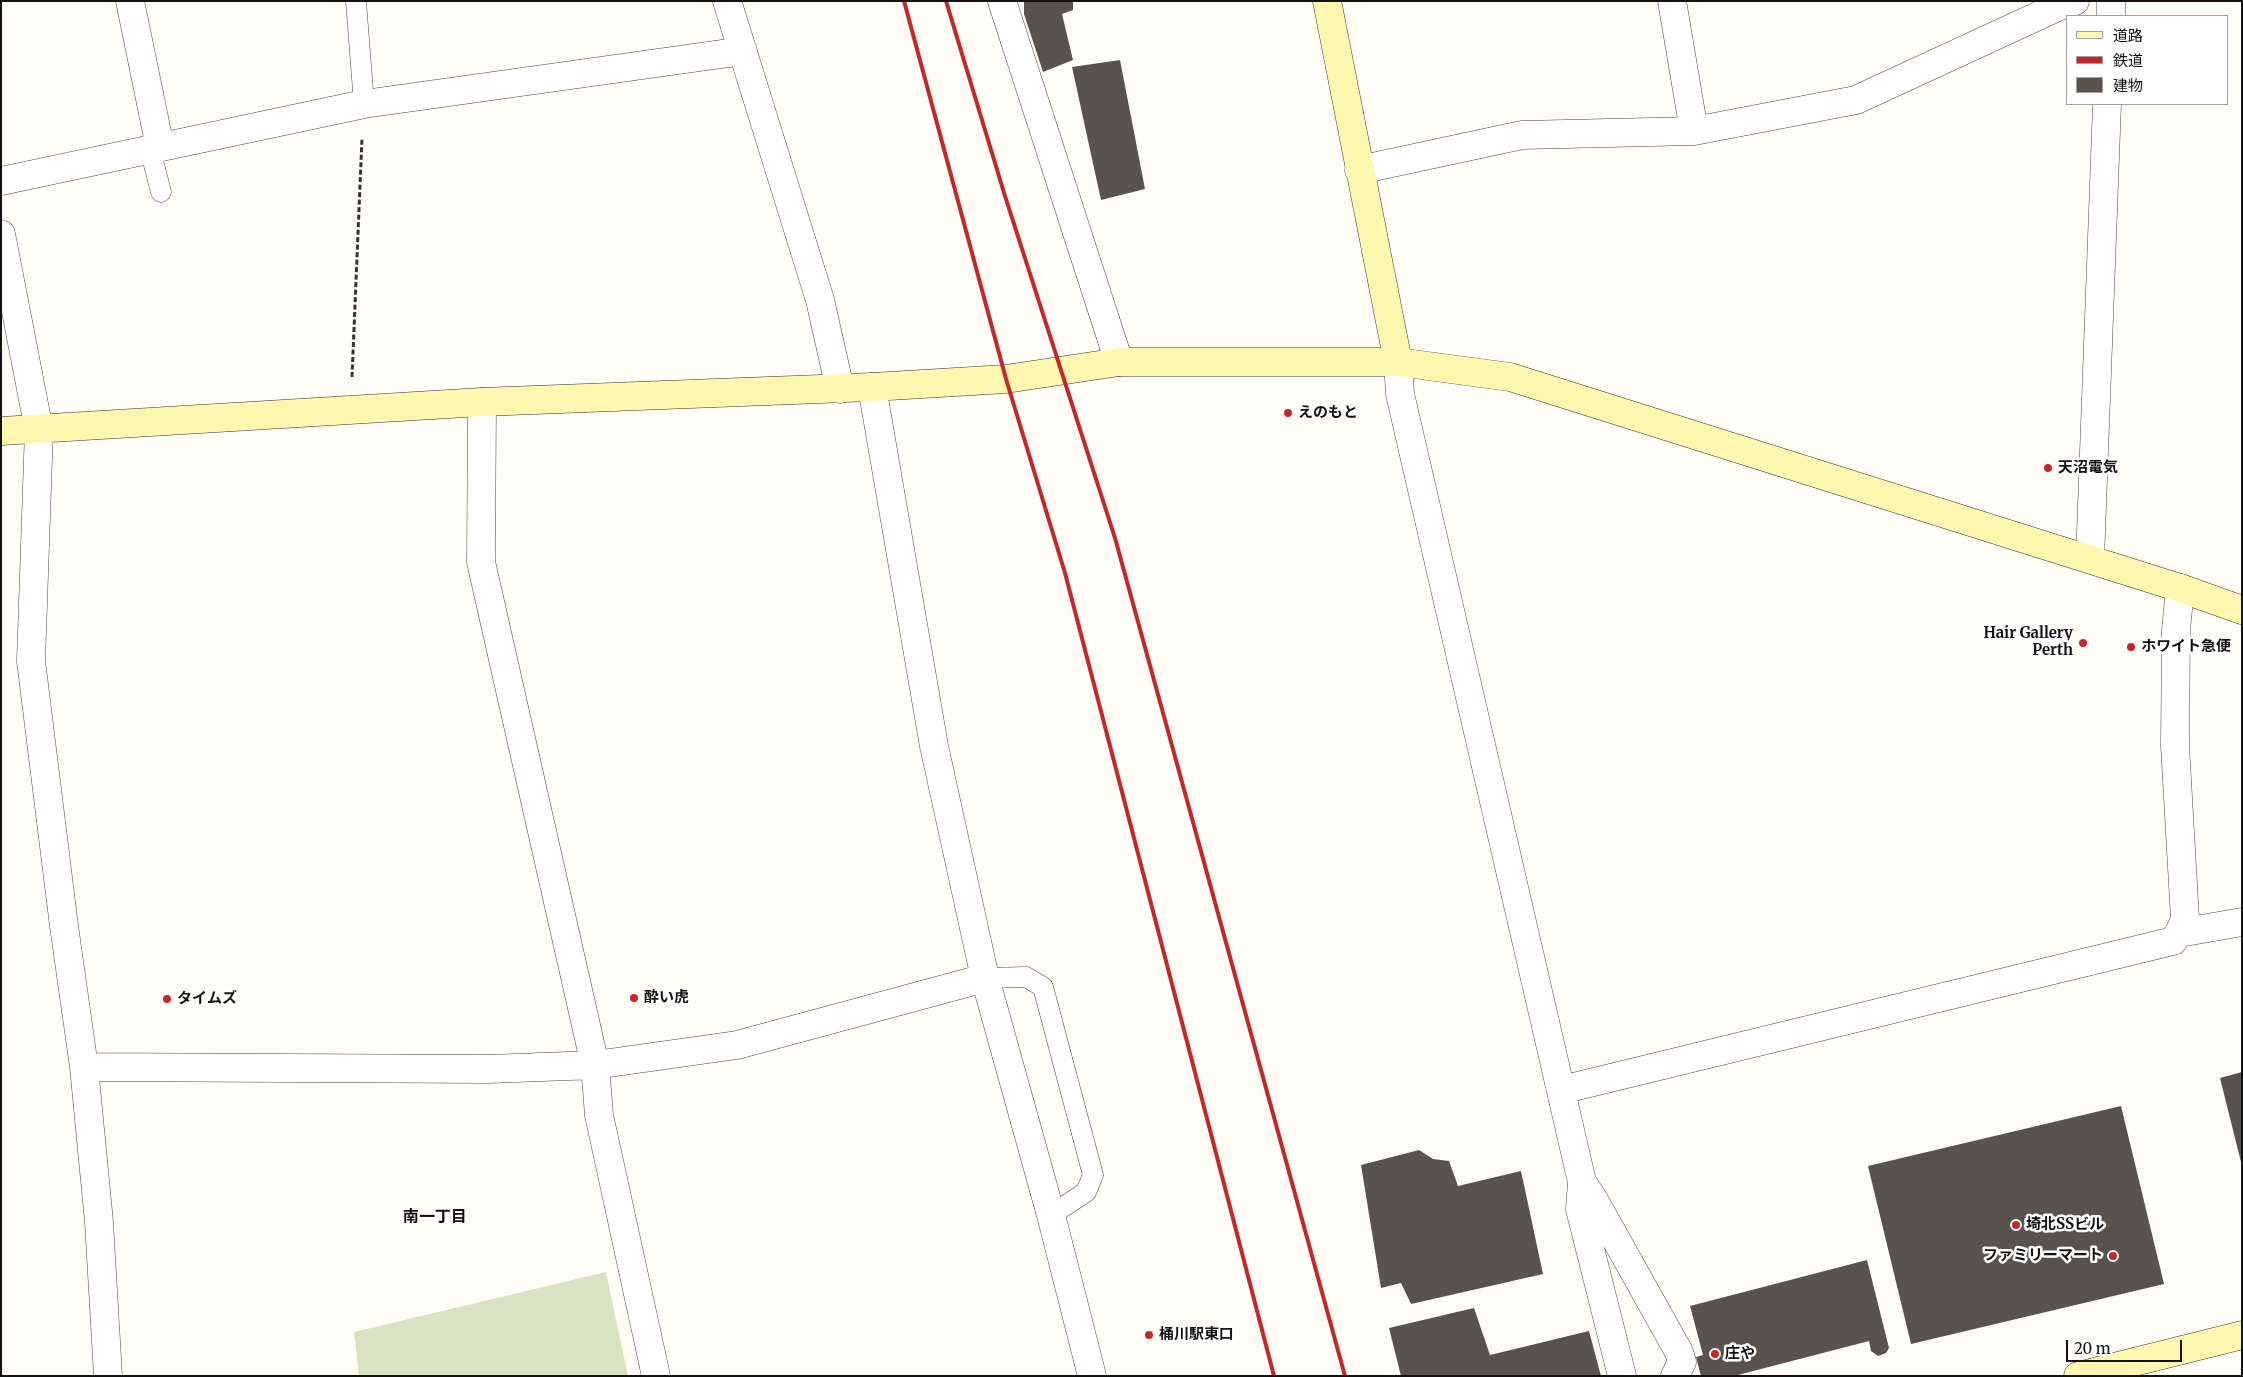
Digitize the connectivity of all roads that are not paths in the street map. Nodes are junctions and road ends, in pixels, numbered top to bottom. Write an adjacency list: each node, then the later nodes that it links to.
1 (130, 1): 14 (street)
2 (356, 1): 11 (lane)
3 (727, 1): 10 (street)
4 (1002, 1): 19 (street)
5 (1327, 1): 15 (street)
6 (1672, 1): 13 (street)
7 (2075, 1): 13 (street)
8 (2111, 1): 9 (street)
9 (2111, 15)
10 (743, 51): 11 (street); 22 (street)
11 (364, 104): 14 (street)
12 (2107, 105): 26 (street)
13 (1694, 130): 15 (street)
14 (155, 148): 16 (street); 17 (lane)
15 (1359, 170): 20 (street)
16 (1, 181)
17 (160, 192)
18 (1, 234): 24 (street)
19 (1119, 362): 20 (street); 21 (street)
20 (1398, 362): 26 (street); 34 (street)
21 (872, 388): 22 (street); 31 (street)
22 (840, 389): 23 (street)
23 (482, 402): 24 (street); 32 (street)
24 (38, 430): 25 (street); 33 (street)
25 (1, 431)
26 (2090, 559): 27 (street)
27 (2180, 588): 28 (street); 30 (street)
28 (2242, 610)
29 (2242, 922): 30 (street)
30 (2179, 933): 34 (street)
31 (985, 978): 32 (street); 36 (street); 36 (lane)
32 (595, 1065): 33 (street); 39 (street)
33 (84, 1067): 38 (street)
34 (1561, 1090): 35 (street)
35 (1582, 1182): 41 (street); 42 (street)
36 (1051, 1215): 40 (street)
37 (2242, 1335): 43 (street)
38 (108, 1376)
39 (656, 1376)
40 (1092, 1376)
41 (1622, 1376)
42 (1675, 1376)
43 (2078, 1376)

